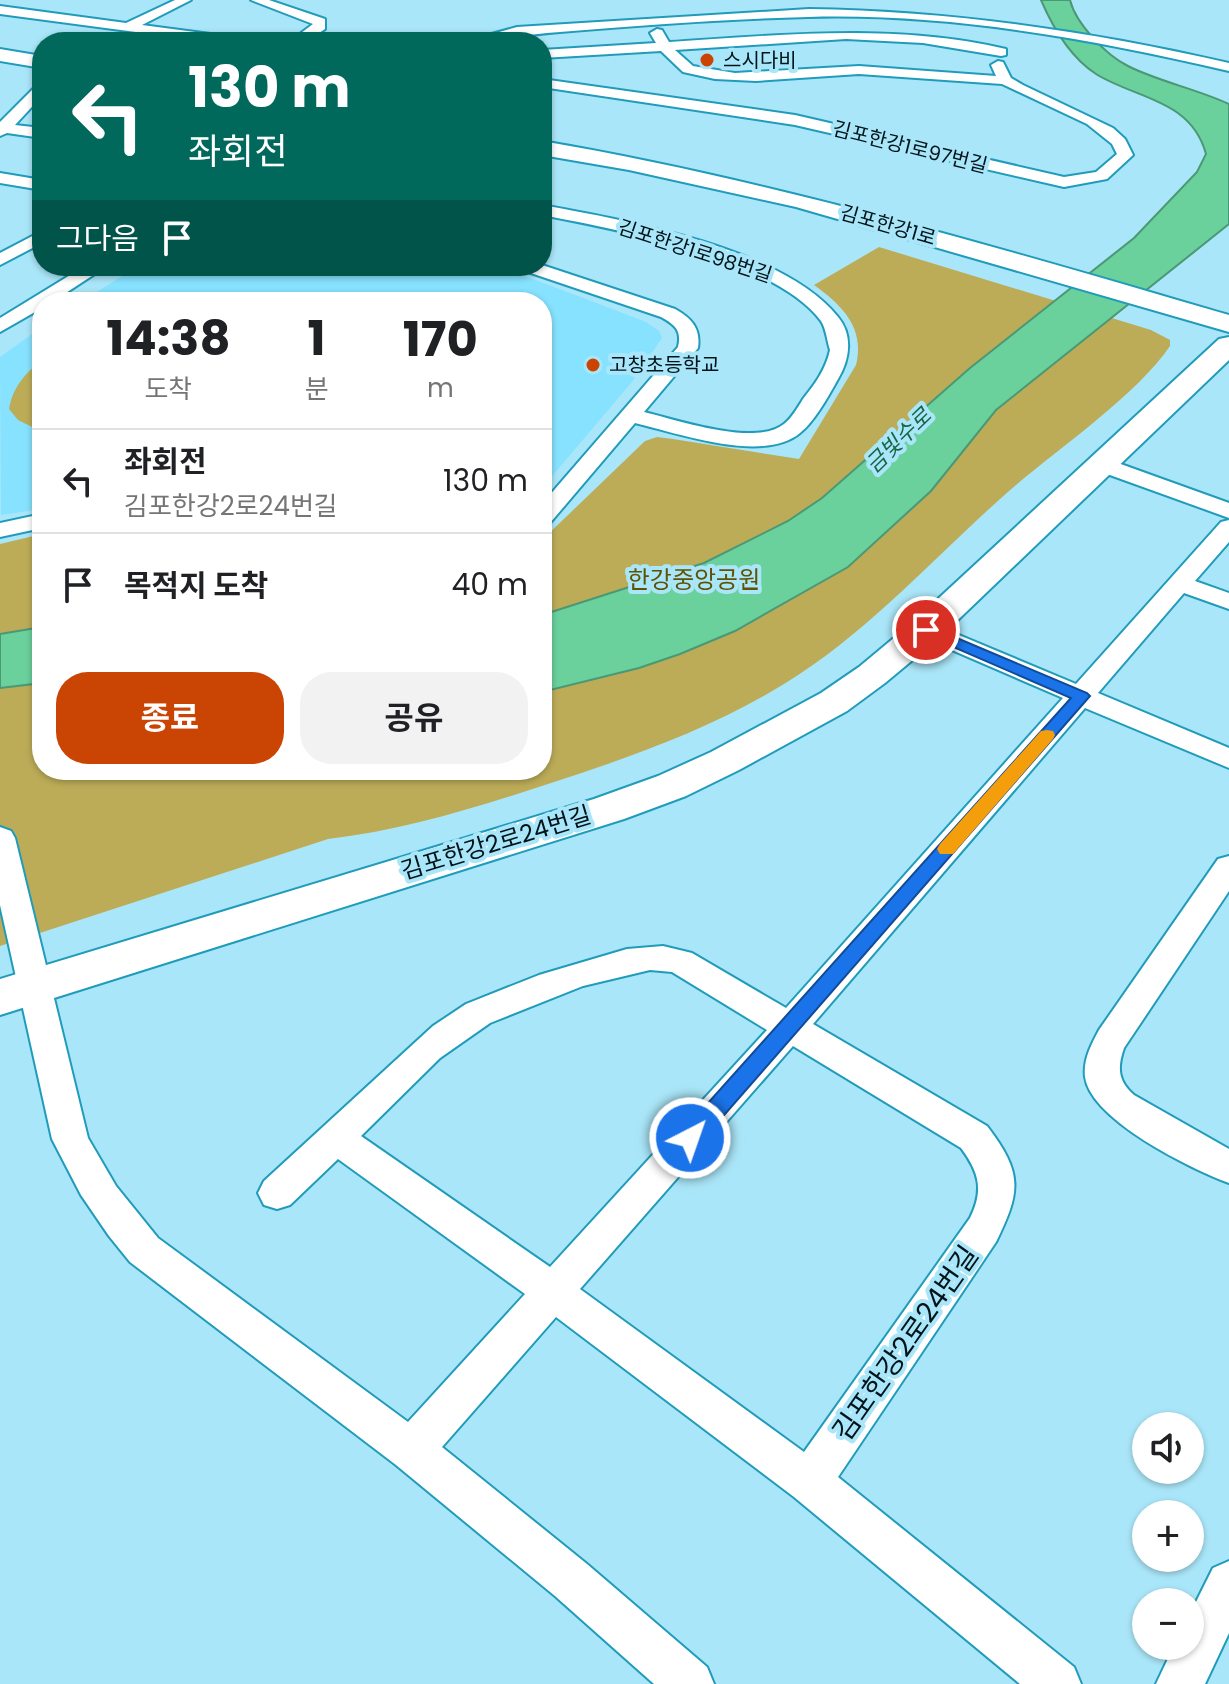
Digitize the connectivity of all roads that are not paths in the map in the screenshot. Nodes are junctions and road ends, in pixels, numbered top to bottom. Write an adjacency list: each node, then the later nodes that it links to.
1 (6, 0): 4 (street)
2 (185, 0): 7 (street)
3 (257, 0): 10 (street)
4 (0, 3)
5 (0, 10): 7 (street)
6 (650, 21): 8 (street); 11 (street); 12 (street)
7 (127, 27): 9 (street)
8 (1031, 29): 13 (street); 18 (street)
9 (165, 32)
10 (313, 32)
11 (524, 32)
12 (664, 45): 13 (street); 14 (street); 20 (street)
13 (1001, 52): 20 (street)
14 (552, 53)
15 (0, 55): 16 (street)
16 (32, 60)
17 (0, 66): 19 (street)
18 (1229, 67)
19 (32, 71)
20 (1005, 80): 21 (street, 김포한강1로97번길)
21 (552, 84)
22 (32, 98): 23 (street)
23 (2, 129): 24 (street)
24 (32, 132)
25 (552, 137): 31 (street, 김포한강1로)
26 (552, 150): 31 (street, 김포한강1로)
27 (0, 178): 28 (street)
28 (32, 183)
29 (552, 212): 42 (street, 김포한강1로98번길)
30 (32, 242): 32 (street)
31 (1040, 259): 36 (street, 김포한강1로)
32 (0, 260)
33 (552, 274): 42 (street)
34 (81, 276): 35 (street)
35 (54, 292)
36 (1184, 300): 37 (street, 김포한강1로); 40 (street, 김포한강1로)
37 (1229, 303)
38 (32, 305): 39 (street)
39 (3, 322)
40 (1229, 324)
41 (1229, 345): 43 (street, 김포한강2로24번길)
42 (629, 415): 44 (street)
43 (1104, 465): 45 (street); 51 (street, 김포한강2로24번길)
44 (552, 506)
45 (1229, 511)
46 (32, 523): 48 (street)
47 (1229, 527): 49 (street)
48 (0, 530)
49 (1179, 583): 50 (street); 52 (street)
50 (1229, 601)
51 (926, 630): 52 (street); 56 (street, 김포한강2로24번길)
52 (1081, 696): 53 (street); 57 (street)
53 (1229, 759)
54 (0, 838): 56 (street)
55 (1229, 867): 59 (street)
56 (11, 998): 62 (street)
57 (788, 1029): 58 (street, 김포한강2로24번길); 61 (street); 63 (street, 김포한강2로24번길)
58 (336, 1138): 60 (street, 김포한강2로24번길); 61 (street)
59 (1229, 1167)
60 (277, 1193)
61 (553, 1292): 62 (street); 63 (street)
62 (411, 1450): 65 (street)
63 (809, 1482): 66 (street)
64 (1229, 1584): 67 (street)
65 (690, 1684)
66 (1057, 1684)
67 (1180, 1684)

